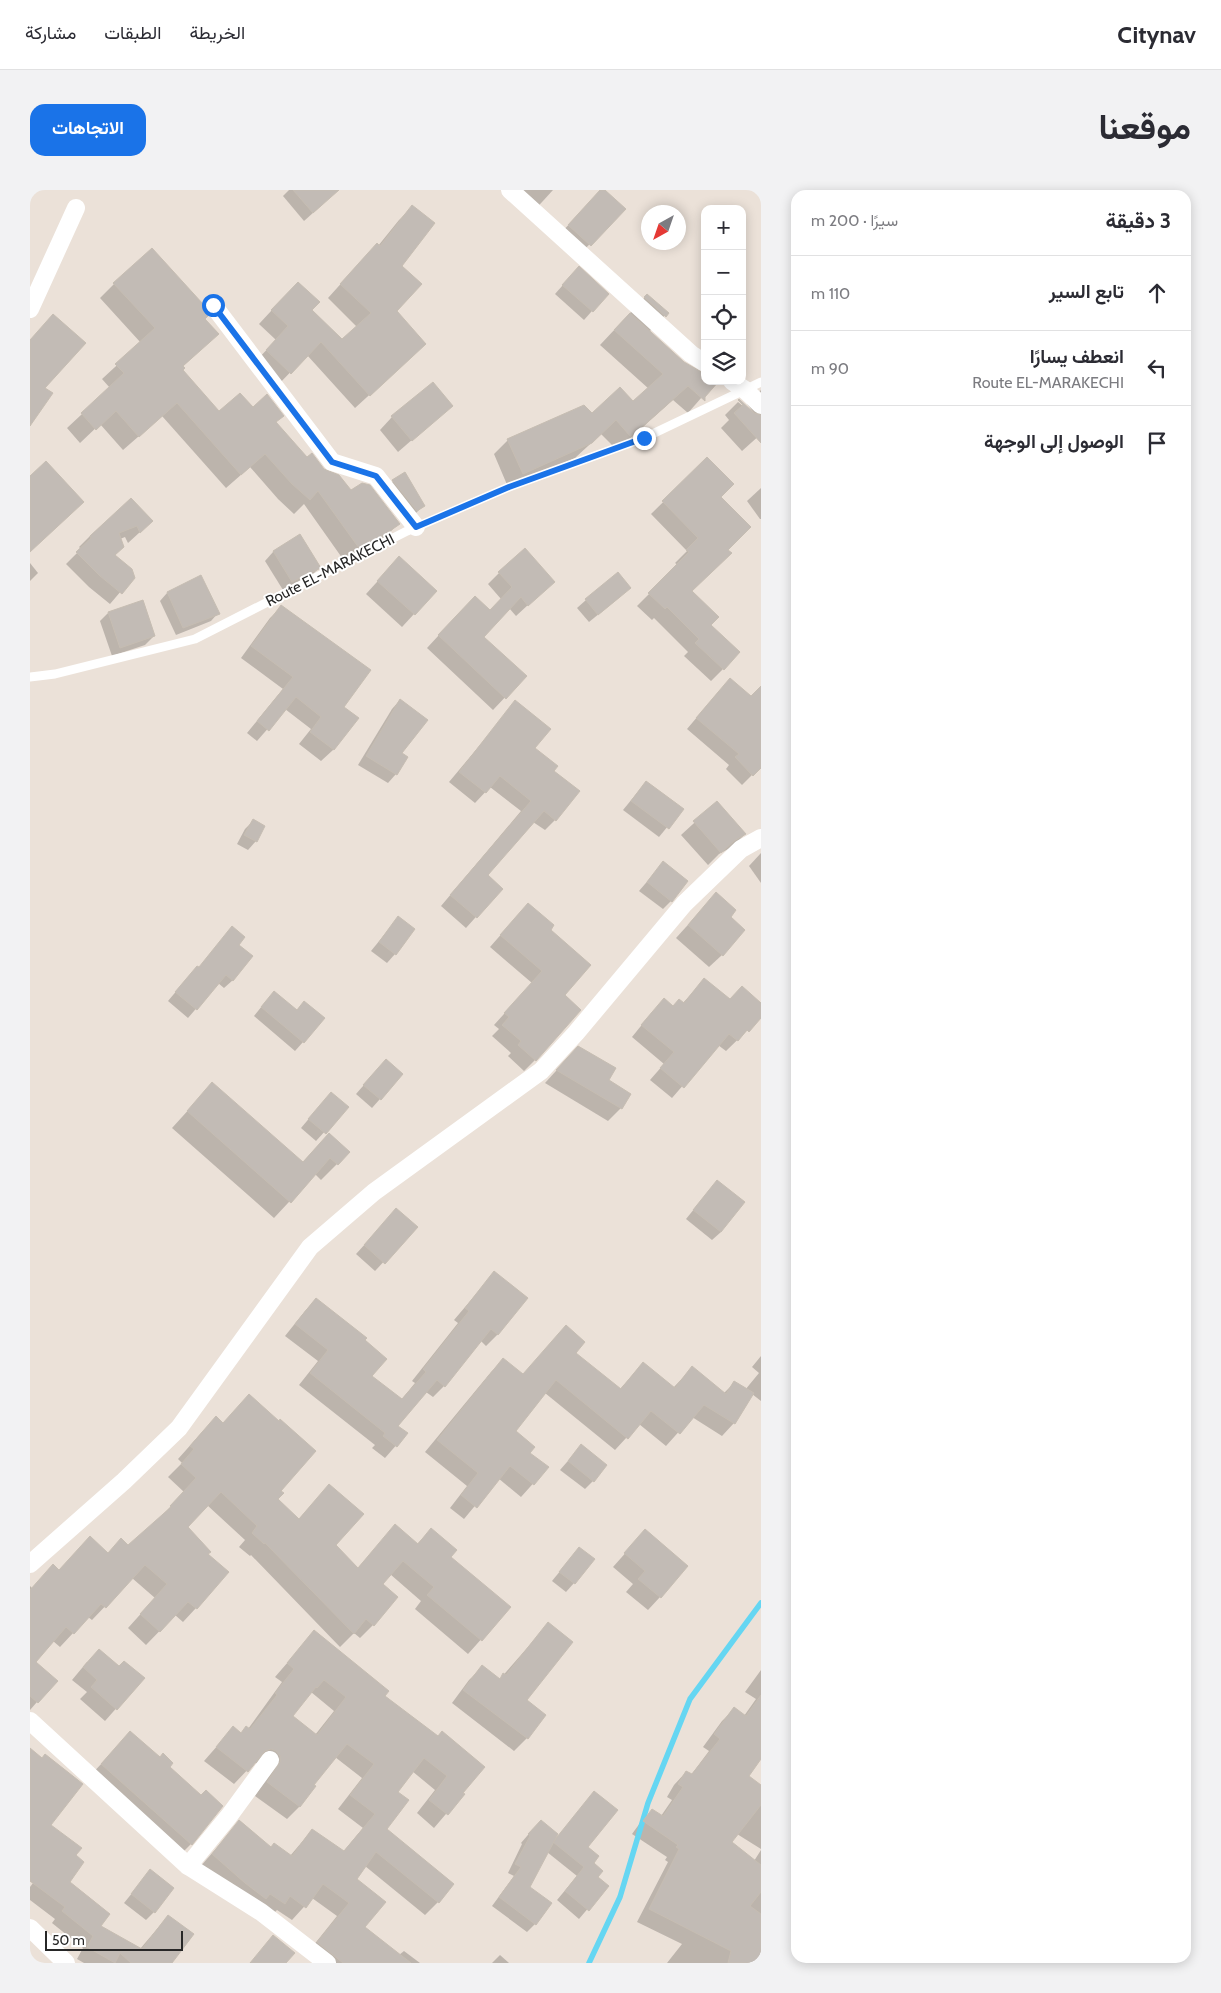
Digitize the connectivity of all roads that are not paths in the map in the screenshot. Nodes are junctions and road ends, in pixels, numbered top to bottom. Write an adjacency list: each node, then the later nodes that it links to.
1 (510, 190): 5 (street)
2 (76, 208): 4 (street)
3 (213, 305): 10 (street)
4 (30, 309)
5 (701, 360)
6 (761, 382): 7 (lane, Route EL-MARAKECHI)
7 (746, 384)
8 (738, 385): 9 (street); 10 (lane, Route EL-MARAKECHI)
9 (761, 405)
10 (416, 527): 11 (lane, Route EL-MARAKECHI)
11 (30, 676)
12 (761, 838): 13 (street)
13 (30, 1564)
14 (30, 1721): 16 (street)
15 (270, 1760): 16 (street)
16 (188, 1866): 19 (street)
17 (30, 1928): 18 (street)
18 (66, 1963)
19 (327, 1963)

